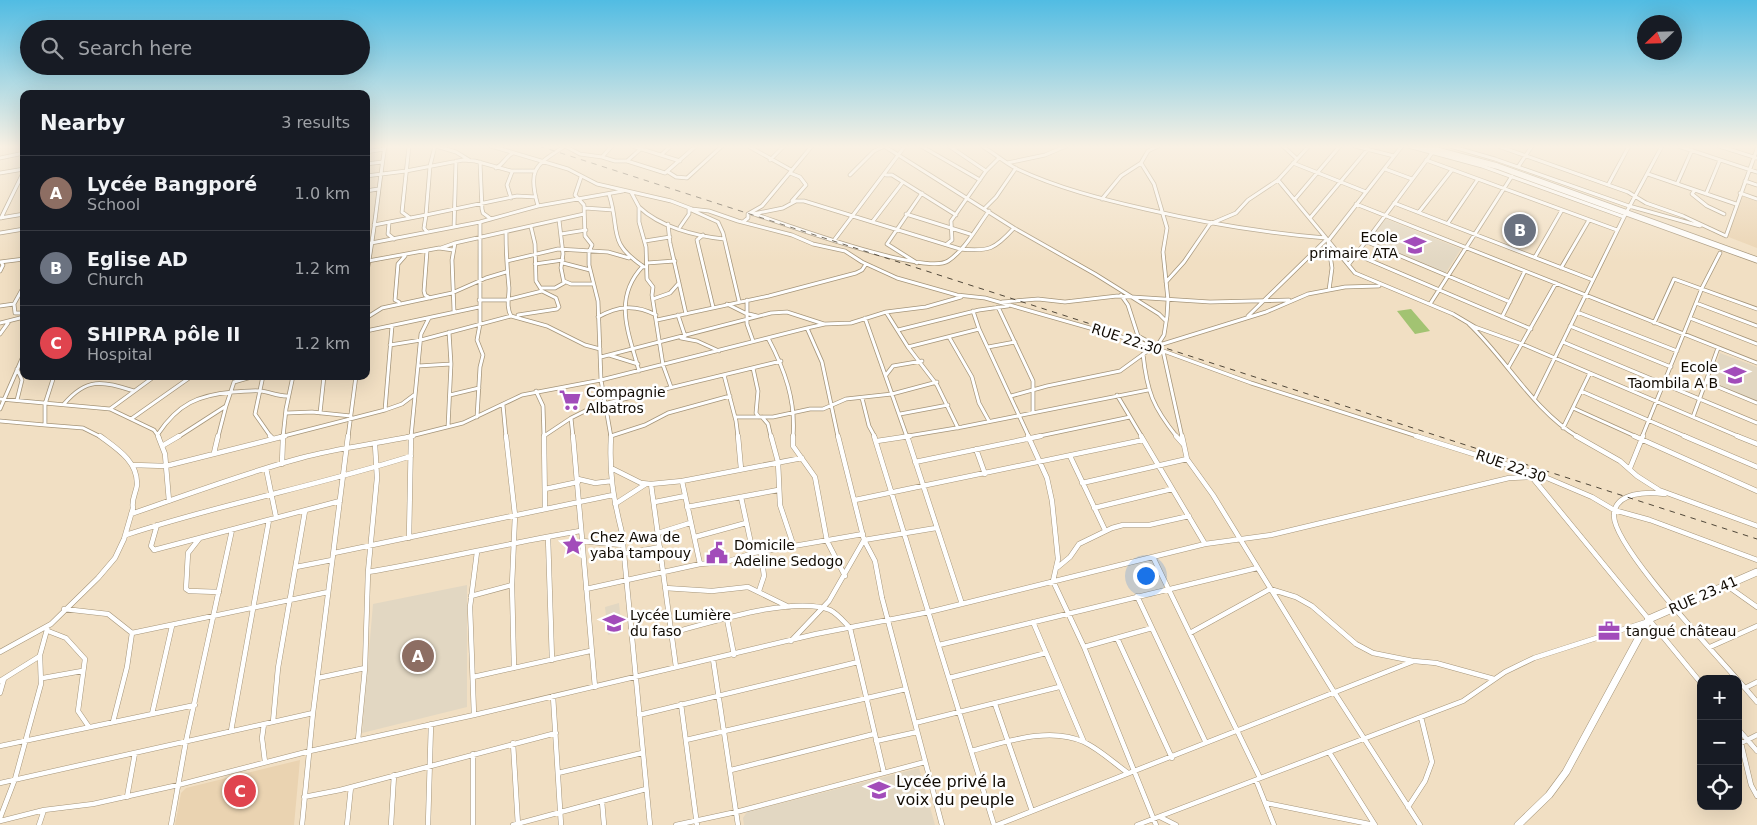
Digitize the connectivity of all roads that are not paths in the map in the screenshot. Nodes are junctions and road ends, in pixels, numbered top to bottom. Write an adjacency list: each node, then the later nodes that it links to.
1 (17, 184): 89 (street)
2 (379, 184): 42 (street)
3 (405, 184): 90 (street)
4 (428, 184): 86 (street)
5 (456, 184): 71 (street)
6 (481, 184): 65 (street)
7 (506, 184): 55 (street)
8 (536, 184): 54 (street)
9 (578, 184): 60 (street)
10 (599, 184): 45 (street, RUE 22.30)
11 (779, 184): 78 (street)
12 (806, 184): 62 (street)
13 (877, 184): 87 (street)
14 (901, 184): 95 (street)
15 (907, 184): 49 (street)
16 (945, 184): 56 (street)
17 (977, 184): 56 (street)
18 (1005, 184): 70 (street)
19 (1055, 184): 57 (street)
20 (1114, 184): 57 (street)
21 (1154, 184): 83 (street)
22 (1271, 184): 101 (street)
23 (1282, 184): 58 (street)
24 (1307, 184): 58 (street)
25 (1339, 184): 91 (street)
26 (1347, 184): 48 (street)
27 (1372, 184): 48 (street)
28 (1408, 184): 61 (street)
29 (1441, 184): 76 (street)
30 (1474, 184): 99 (street)
31 (1492, 184): 43 (street)
32 (1507, 184): 43 (street)
33 (1539, 184): 77 (street)
34 (1549, 184): 77 (main road)
35 (1552, 184): 77 (main road)
36 (1560, 184): 77 (street)
37 (1609, 184): 53 (street)
38 (1641, 184): 53 (street)
39 (1678, 184): 46 (street)
40 (1710, 184): 52 (street)
41 (1744, 184): 50 (street)
42 (378, 189): 44 (street); 102 (street)
43 (1504, 189): 73 (street); 118 (street)
44 (370, 190)
45 (625, 190): 47 (street, RUE 22.30); 51 (street)
46 (1695, 190): 52 (street); 84 (street)
47 (631, 192): 67 (street); 69 (street, RUE 22.30)
48 (1366, 192): 63 (street)
49 (922, 193): 81 (street); 82 (street)
50 (1740, 193): 59 (street); 64 (street)
51 (609, 194): 60 (street); 72 (street)
52 (1706, 194): 64 (street)
53 (1634, 196): 77 (street); 109 (street)
54 (536, 197): 55 (street); 66 (street)
55 (511, 198): 65 (street)
56 (968, 199): 70 (street); 82 (street)
57 (1102, 199): 83 (street)
58 (1295, 199): 91 (street)
59 (1757, 199)
60 (579, 200): 66 (street); 68 (street)
61 (1394, 202): 76 (street); 88 (street)
62 (791, 203): 78 (street); 87 (street)
63 (1356, 204): 88 (street); 125 (street)
64 (1736, 204): 109 (street)
65 (481, 205): 71 (street); 92 (street)
66 (538, 206): 92 (street)
67 (639, 207): 100 (street); 126 (street)
68 (584, 208): 72 (street); 79 (street)
69 (689, 208): 75 (street); 80 (street); 97 (street, RUE 22.30)
70 (985, 208): 74 (street)
71 (456, 210): 86 (street); 103 (street)
72 (613, 210): 146 (street)
73 (1562, 210): 94 (street); 145 (street)
74 (989, 211): 106 (street); 117 (street)
75 (695, 212): 80 (street); 123 (street)
76 (1419, 212): 99 (street)
77 (1626, 212): 109 (street); 112 (street); 144 (main road); 148 (main road)
78 (752, 213): 97 (street); 124 (street)
79 (584, 214): 93 (street); 111 (street)
80 (689, 214): 105 (street)
81 (906, 214): 107 (street); 108 (street)
82 (956, 214): 108 (street)
83 (1162, 214): 101 (street); 170 (street)
84 (1724, 214)
85 (20, 215): 89 (street)
86 (426, 215): 90 (street); 113 (street)
87 (852, 215): 95 (street); 124 (street)
88 (1385, 215): 127 (street); 133 (street)
89 (1, 218)
90 (412, 218): 98 (street)
91 (1310, 218): 125 (street)
92 (491, 219): 96 (street)
93 (559, 220): 104 (street); 116 (street)
94 (1589, 220): 112 (street); 160 (street)
95 (873, 221): 107 (street)
96 (480, 222): 103 (street); 121 (street)
97 (743, 222): 156 (street, RUE 22.30)
98 (389, 223): 102 (street); 122 (street)
99 (1448, 223): 118 (street)
100 (668, 224): 105 (street); 120 (street)
101 (1210, 224): 125 (street); 170 (street)
102 (374, 225): 129 (street)
103 (454, 227): 113 (street)
104 (531, 227): 114 (street); 141 (street)
105 (680, 227): 119 (street)
106 (1014, 228): 134 (street); 174 (street)
107 (896, 229): 131 (street); 157 (street)
108 (952, 229): 117 (street); 131 (street)
109 (1709, 229)
110 (20, 230): 115 (street)
111 (586, 230): 116 (street); 138 (street)
112 (1617, 230): 167 (street)
113 (427, 232): 122 (street)
114 (506, 232): 121 (street); 150 (street)
115 (0, 233)
116 (561, 234): 136 (street)
117 (970, 234): 134 (street)
118 (1475, 234): 133 (street); 145 (street)
119 (703, 235): 123 (street); 205 (street)
120 (670, 237): 126 (street); 151 (street)
121 (480, 238): 130 (street); 169 (street)
122 (394, 239): 129 (street)
123 (724, 239): 194 (street)
124 (835, 239): 157 (street)
125 (1327, 239): 158 (street); 178 (street); 192 (street)
126 (645, 241): 154 (street)
127 (1365, 241): 142 (street); 166 (street)
128 (370, 243): 129 (street)
129 (373, 243): 140 (street)
130 (455, 243): 132 (street); 135 (street)
131 (944, 244): 134 (street)
132 (439, 248): 135 (street); 137 (street)
133 (1466, 248): 164 (street); 166 (street)
134 (960, 249): 157 (street)
135 (453, 250): 181 (street)
136 (563, 250): 138 (street); 141 (street); 153 (street)
137 (427, 251): 143 (street); 186 (street)
138 (589, 252): 146 (street); 162 (street)
139 (1720, 253): 176 (street)
140 (370, 254)
141 (534, 254): 150 (street); 155 (street)
142 (1355, 254): 158 (street); 179 (street)
143 (407, 255): 149 (street); 196 (street)
144 (1757, 256)
145 (1535, 257): 160 (street)
146 (629, 258): 159 (street)
147 (20, 260): 152 (street)
148 (1757, 260)
149 (370, 261)
150 (507, 261): 165 (street)
151 (674, 261): 154 (street); 171 (street)
152 (0, 262): 163 (street)
153 (563, 262): 155 (street); 162 (street); 168 (street)
154 (647, 263): 161 (street)
155 (536, 264): 177 (street)
156 (866, 264): 183 (street, RUE 22.30); 190 (street)
157 (919, 264)
158 (1350, 264): 175 (street)
159 (643, 266): 161 (street); 203 (street)
160 (1561, 268): 167 (street)
161 (648, 269): 187 (street)
162 (590, 270): 173 (street)
163 (0, 271)
164 (1525, 271): 172 (street); 195 (street)
165 (506, 272): 169 (street); 189 (street)
166 (1448, 276): 179 (street); 195 (street)
167 (1593, 280): 182 (street)
168 (564, 281): 173 (street); 177 (street)
169 (479, 282): 181 (street); 188 (street)
170 (1166, 282): 191 (street)
171 (679, 283): 187 (street); 212 (street)
172 (1556, 283): 182 (street); 238 (street)
173 (593, 284): 218 (street)
174 (1115, 287): 184 (street); 185 (street)
175 (1386, 287): 178 (street); 201 (street)
176 (1702, 288): 197 (street); 206 (street); 228 (street)
177 (542, 290): 189 (street); 215 (street)
178 (1329, 290): 193 (street)
179 (1439, 290): 201 (street); 221 (street)
180 (20, 293): 198 (street)
181 (453, 293): 186 (street); 207 (street)
182 (1586, 295): 210 (street); 228 (street)
183 (963, 296): 200 (street, RUE 22.30); 209 (street)
184 (1121, 296): 185 (street); 200 (street); 257 (street)
185 (1130, 297): 191 (street); 227 (street)
186 (430, 298): 196 (street)
187 (653, 299): 219 (street)
188 (479, 300): 189 (street); 204 (street)
189 (506, 300): 215 (street)
190 (747, 300): 194 (street); 211 (street)
191 (1168, 300): 192 (street); 227 (street)
192 (1263, 300): 193 (street); 220 (street)
193 (1291, 300): 220 (street)
194 (739, 301): 199 (street)
195 (1510, 302): 221 (street)
196 (401, 303): 213 (street)
197 (1696, 303): 224 (street); 235 (street)
198 (14, 304): 202 (street); 217 (street)
199 (727, 304): 205 (street); 211 (street)
200 (999, 304): 208 (street); 251 (street); 257 (street, RUE 22.30)
201 (1430, 304): 230 (street)
202 (0, 306)
203 (625, 306): 218 (street); 219 (street); 258 (street)
204 (479, 307): 207 (street); 231 (street)
205 (713, 307): 212 (street)
206 (1757, 309)
207 (454, 311): 222 (street)
208 (973, 311): 237 (street); 240 (street)
209 (886, 312): 223 (street); 240 (street)
210 (1577, 312): 234 (street); 264 (street)
211 (745, 313): 216 (street); 225 (street)
212 (686, 314): 214 (street)
213 (370, 315)
214 (678, 315): 219 (street); 244 (street)
215 (512, 316): 231 (street); 261 (street)
216 (759, 316): 225 (street); 232 (street)
217 (18, 317): 226 (street)
218 (598, 317): 261 (street)
219 (657, 317): 249 (street)
220 (1246, 317): 257 (street)
221 (1502, 317): 238 (street)
222 (429, 318): 233 (street); 248 (street)
223 (865, 318): 232 (street); 284 (street)
224 (1690, 318): 243 (street); 255 (street)
225 (746, 319): 244 (street); 250 (street)
226 (10, 321): 229 (street); 242 (street)
227 (1166, 321): 257 (street)
228 (1654, 322): 243 (street)
229 (0, 323)
230 (1468, 323): 254 (street); 279 (street)
231 (480, 324): 241 (street); 300 (street)
232 (825, 324): 236 (street)
233 (392, 326): 239 (street); 253 (street)
234 (1570, 326): 252 (street); 277 (street)
235 (1757, 326)
236 (807, 328): 247 (street); 325 (street)
237 (979, 329): 245 (street); 256 (street)
238 (1531, 329): 254 (street)
239 (370, 330)
240 (898, 330): 259 (street)
241 (449, 332): 248 (street); 273 (street)
242 (0, 334)
243 (1684, 334): 260 (street); 264 (street)
244 (685, 336): 246 (street)
245 (949, 337): 259 (street); 349 (street)
246 (677, 338): 249 (street); 262 (street)
247 (768, 338): 250 (street); 269 (street)
248 (422, 340): 253 (street); 276 (street)
249 (661, 341): 258 (street); 275 (street)
250 (754, 341): 262 (street)
251 (1016, 342): 256 (street); 301 (street)
252 (1563, 342): 268 (street); 298 (street)
253 (390, 344): 332 (street)
254 (1522, 344): 268 (street); 279 (street)
255 (1757, 344)
256 (988, 347): 313 (street)
257 (1155, 347): 263 (street, RUE 22.30); 265 (street)
258 (634, 348): 266 (street); 274 (street)
259 (908, 348): 270 (street)
260 (1718, 348): 272 (street); 297 (street)
261 (600, 349): 267 (street)
262 (720, 351): 275 (street)
263 (1163, 351): 368 (street); 390 (street, RUE 22.30)
264 (1677, 351): 277 (street)
265 (1143, 354): 301 (street); 302 (street)
266 (608, 355): 267 (street); 274 (street)
267 (601, 357): 295 (street)
268 (1555, 358): 283 (street); 316 (street)
269 (781, 361): 278 (street); 336 (street)
270 (922, 361): 284 (street); 296 (street)
271 (20, 363): 280 (street)
272 (1757, 363)
273 (451, 364): 276 (street); 310 (street)
274 (638, 364): 281 (street)
275 (663, 365): 281 (street); 299 (street)
276 (418, 366): 309 (street)
277 (1671, 367): 298 (street)
278 (752, 368): 285 (street); 341 (street)
279 (1508, 368): 316 (street)
280 (17, 369): 282 (street); 318 (street)
281 (639, 371): 295 (street)
282 (20, 373)
283 (1590, 373): 306 (street); 320 (street)
284 (886, 374): 308 (street)
285 (724, 375): 299 (street); 312 (street)
286 (22, 380): 319 (street)
287 (53, 380): 321 (street)
288 (149, 380): 303 (street)
289 (186, 380): 346 (street)
290 (241, 380): 307 (street)
291 (263, 380): 304 (street)
292 (291, 380): 311 (street)
293 (324, 380): 335 (street)
294 (355, 380): 343 (street)
295 (601, 380): 305 (street); 324 (street)
296 (937, 382): 308 (street); 328 (street)
297 (1706, 382): 317 (street); 326 (street)
298 (1664, 384): 317 (street); 320 (street)
299 (672, 387): 324 (street)
300 (478, 388): 310 (street); 340 (street)
301 (1034, 389): 313 (street); 333 (street)
302 (1148, 390): 314 (street); 368 (street)
303 (134, 391): 322 (street); 331 (street)
304 (262, 391): 307 (street); 311 (street); 362 (street)
305 (536, 391): 323 (street); 357 (street)
306 (1581, 391): 329 (street); 347 (street)
307 (230, 392): 327 (street); 355 (street)
308 (892, 394): 315 (street); 337 (street)
309 (414, 395): 332 (street); 356 (street)
310 (450, 395): 352 (street)
311 (287, 396): 334 (street)
312 (730, 396): 339 (street); 358 (street)
313 (1011, 396): 338 (street)
314 (1117, 396): 333 (street); 345 (street)
315 (862, 398): 325 (street); 365 (street)
316 (1535, 398): 354 (street)
317 (1699, 399): 342 (street); 350 (street)
318 (2, 400): 319 (street); 330 (street)
319 (17, 400): 321 (street)
320 (1657, 402): 342 (street); 347 (street)
321 (45, 404): 322 (street); 351 (street)
322 (64, 404): 331 (street)
323 (503, 404): 340 (street); 422 (street)
324 (604, 404): 344 (street); 358 (street)
325 (832, 404): 336 (street); 410 (street)
326 (1757, 404)
327 (226, 406): 369 (street); 372 (street)
328 (948, 406): 337 (street); 353 (street)
329 (1573, 408): 354 (street); 361 (street)
330 (0, 409)
331 (110, 409): 346 (street)
332 (385, 410): 343 (street)
333 (1033, 412): 338 (street)
334 (287, 413): 335 (street); 359 (street)
335 (320, 413): 343 (street)
336 (794, 413): 341 (street); 375 (street)
337 (900, 414): 360 (street)
338 (1020, 415): 349 (street); 363 (street)
339 (735, 416): 341 (street); 389 (street)
340 (477, 417): 352 (street)
341 (760, 417): 377 (street)
342 (1693, 417): 367 (street)
343 (350, 418): 359 (street); 370 (street)
344 (571, 418): 357 (street); 394 (street)
345 (1130, 418): 363 (street); 364 (street)
346 (130, 419): 355 (street)
347 (1650, 420): 361 (street); 385 (street)
348 (0, 421): 351 (street)
349 (989, 421): 353 (street)
350 (1757, 423)
351 (45, 425): 381 (street)
352 (448, 427): 356 (street)
353 (958, 428): 360 (street)
354 (1563, 428): 388 (street)
355 (158, 434): 369 (street)
356 (411, 436): 366 (street); 373 (street)
357 (544, 436): 400 (street)
358 (611, 436): 387 (street)
359 (282, 437): 362 (street); 380 (street)
360 (907, 437): 365 (street); 378 (street)
361 (1643, 438): 388 (street); 403 (street)
362 (273, 439): 372 (street)
363 (1030, 439): 371 (street); 379 (street)
364 (1143, 440): 374 (street); 382 (street)
365 (877, 441): 404 (street)
366 (375, 444): 370 (street); 384 (street)
367 (1757, 444)
368 (1184, 445): 376 (street)
369 (162, 446): 383 (street)
370 (346, 447): 380 (street); 392 (street)
371 (976, 449): 378 (street); 391 (street)
372 (214, 454): 383 (street)
373 (411, 456): 384 (street); 441 (street)
374 (1070, 456): 379 (street); 397 (street)
375 (803, 458): 377 (street); 445 (street)
376 (1187, 459): 382 (street); 444 (street)
377 (778, 462): 389 (street); 402 (street)
378 (916, 462): 399 (street)
379 (1040, 462): 391 (street); 462 (street)
380 (282, 464): 386 (street)
381 (133, 465): 383 (street); 421 (street)
382 (1158, 465): 397 (street); 401 (street)
383 (166, 466): 412 (street)
384 (377, 467): 392 (street); 449 (street)
385 (1757, 467)
386 (266, 468): 405 (street); 412 (street)
387 (611, 468): 395 (street); 398 (street)
388 (1630, 468): 407 (street)
389 (741, 469): 396 (street)
390 (1526, 470): 393 (street); 420 (street, RUE 22.30)
391 (985, 474): 399 (street)
392 (344, 475): 405 (street); 411 (street)
393 (1531, 476): 444 (street); 494 (street)
394 (578, 481): 395 (street); 400 (street); 413 (street)
395 (612, 481): 406 (street)
396 (682, 481): 398 (street); 408 (street)
397 (1082, 483): 417 (street)
398 (649, 484): 414 (street); 415 (street)
399 (923, 487): 404 (street); 430 (street)
400 (545, 489): 418 (street)
401 (1172, 489): 417 (street); 423 (street)
402 (778, 490): 409 (street); 451 (street)
403 (1757, 490)
404 (891, 493): 410 (street); 436 (street)
405 (271, 495): 424 (street); 428 (street)
406 (614, 495): 413 (street); 415 (street)
407 (1671, 495): 420 (street); 429 (street)
408 (685, 496): 414 (street); 416 (street)
409 (741, 498): 416 (street); 427 (street)
410 (855, 500): 435 (street)
411 (340, 501): 419 (street); 454 (street)
412 (169, 502): 421 (street)
413 (580, 502): 418 (street); 433 (street)
414 (654, 502): 434 (street)
415 (615, 504): 447 (street)
416 (687, 507): 426 (street)
417 (1094, 508): 432 (street)
418 (545, 509): 422 (street)
419 (305, 510): 424 (street); 461 (street)
420 (1614, 510): 459 (street, RUE 22.30); 483 (street)
421 (131, 514): 437 (street)
422 (515, 515): 441 (street); 446 (street)
423 (1189, 516): 432 (street); 448 (street)
424 (276, 517): 425 (street)
425 (269, 520): 431 (street); 485 (street)
426 (690, 523): 434 (street); 439 (street)
427 (746, 523): 439 (street); 455 (street)
428 (157, 525): 437 (street); 440 (street)
429 (1757, 526)
430 (936, 528): 436 (street); 482 (street)
431 (232, 530): 440 (street); 477 (street)
432 (1105, 530): 462 (street)
433 (580, 532): 438 (street); 442 (street)
434 (658, 533): 450 (street)
435 (863, 534): 443 (street); 445 (street)
436 (904, 534): 443 (street); 489 (street)
437 (126, 535): 488 (street)
438 (548, 537): 446 (street); 515 (street)
439 (695, 537): 460 (street)
440 (200, 538): 477 (street)
441 (409, 538): 449 (street)
442 (582, 540): 447 (street); 474 (street)
443 (864, 540): 467 (street); 493 (street)
444 (1240, 540): 448 (street); 463 (street)
445 (827, 541): 451 (street); 467 (street)
446 (514, 542): 452 (street); 471 (street)
447 (622, 544): 456 (street)
448 (1205, 544): 457 (street)
449 (372, 545): 454 (street); 464 (street)
450 (660, 547): 456 (street); 465 (street)
451 (794, 547): 453 (street)
452 (476, 552): 464 (street); 479 (street)
453 (761, 552): 455 (street); 476 (street)
454 (334, 553): 458 (street)
455 (753, 553): 460 (street)
456 (623, 554): 468 (street)
457 (1153, 558): 469 (street); 473 (street)
458 (332, 560): 461 (street); 478 (street)
459 (1757, 560)
460 (700, 564): 465 (street)
461 (296, 567): 481 (street)
462 (1058, 567): 469 (street)
463 (1257, 568): 473 (street); 475 (street)
464 (368, 572): 518 (street)
465 (663, 572): 468 (street); 472 (street)
466 (1757, 572): 470 (street, RUE 23.41)
467 (845, 576): 487 (street)
468 (625, 580): 474 (street); 524 (street)
469 (1053, 581): 482 (street); 490 (street)
470 (1726, 585): 483 (street, RUE 23.41); 484 (street)
471 (512, 586): 479 (street); 519 (street)
472 (665, 588): 476 (street); 502 (street)
473 (1168, 588): 480 (street); 503 (street)
474 (586, 589): 509 (street)
475 (1270, 589): 503 (street); 516 (street); 537 (street)
476 (759, 591): 486 (street)
477 (219, 592): 491 (street)
478 (328, 592): 481 (street); 526 (street)
479 (471, 596): 523 (street)
480 (1137, 596): 490 (street); 499 (street)
481 (290, 601): 485 (street); 553 (street)
482 (962, 604): 489 (street)
483 (1675, 607): 494 (street, RUE 23.41); 507 (street)
484 (1757, 607)
485 (253, 608): 491 (street); 559 (street)
486 (791, 608): 487 (street); 492 (street)
487 (822, 608): 498 (street); 505 (street)
488 (64, 609): 500 (street); 501 (street)
489 (929, 612): 493 (street); 506 (street)
490 (1070, 614): 495 (street); 508 (street)
491 (214, 616): 496 (street); 545 (street)
492 (727, 619): 502 (street); 512 (street)
493 (888, 620): 498 (street); 536 (street)
494 (1648, 620): 528 (street); 529 (street); 635 (street)
495 (1033, 622): 506 (street); 511 (street)
496 (172, 626): 501 (street); 548 (street)
497 (1757, 626): 507 (street)
498 (850, 628): 505 (street); 517 (street)
499 (1152, 628): 504 (street); 576 (street)
500 (48, 629): 510 (street); 513 (street); 521 (street)
501 (132, 633): 552 (street)
502 (671, 633): 520 (street)
503 (1190, 633): 560 (street)
504 (1117, 638): 508 (street); 585 (street)
505 (791, 641): 512 (street)
506 (939, 645): 527 (street)
507 (1710, 646): 522 (street)
508 (1084, 647): 590 (street)
509 (590, 651): 515 (street); 533 (street)
510 (0, 652)
511 (1046, 653): 527 (street); 534 (street)
512 (734, 655): 514 (street)
513 (40, 656): 525 (street); 530 (street)
514 (713, 659): 520 (street); 540 (street)
515 (552, 660): 519 (street)
516 (1414, 661): 529 (street); 537 (street)
517 (858, 662): 540 (street); 541 (street)
518 (365, 668): 526 (street); 567 (street)
519 (514, 668): 523 (street)
520 (676, 668): 524 (street)
521 (82, 671): 525 (street); 557 (street)
522 (1735, 675)
523 (473, 677): 550 (street)
524 (635, 677): 533 (street); 549 (street)
525 (43, 678): 566 (street)
526 (318, 678): 546 (street)
527 (948, 678): 547 (street)
528 (1697, 678)
529 (1494, 679): 551 (street)
530 (2, 680): 538 (street)
531 (1757, 682): 535 (street)
532 (1742, 684): 535 (street)
533 (594, 686): 539 (street)
534 (1059, 687): 544 (street); 574 (street)
535 (1745, 688): 542 (street)
536 (906, 689): 541 (street); 556 (street)
537 (1334, 692): 560 (street); 569 (street)
538 (0, 693)
539 (553, 696): 550 (street); 562 (street)
540 (718, 696): 543 (street); 558 (street)
541 (866, 699): 558 (street); 564 (street)
542 (1757, 702)
543 (681, 704): 549 (street); 568 (street)
544 (996, 704): 547 (street); 573 (street)
545 (195, 705): 548 (street); 571 (street)
546 (313, 713): 553 (street); 578 (street)
547 (959, 713): 556 (street); 579 (street)
548 (152, 714): 552 (street)
549 (639, 714): 583 (street)
550 (474, 715): 555 (street)
551 (1421, 717): 569 (street); 605 (street)
552 (113, 722): 557 (street)
553 (273, 722): 554 (street)
554 (264, 724): 559 (street); 586 (street)
555 (431, 724): 567 (street); 588 (street)
556 (915, 724): 561 (street)
557 (88, 727): 566 (street)
558 (725, 730): 568 (street); 589 (street)
559 (231, 731): 571 (street)
560 (1238, 731): 576 (street); 595 (street)
561 (917, 732): 572 (street); 587 (street)
562 (556, 733): 575 (street); 591 (street)
563 (1742, 733): 570 (street)
564 (874, 734): 572 (street); 589 (street)
565 (1757, 735): 570 (street)
566 (27, 740): 577 (street); 594 (street)
567 (358, 740): 578 (street)
568 (686, 740): 613 (street)
569 (1365, 740): 581 (street); 605 (street)
570 (1748, 740): 580 (street); 601 (street)
571 (186, 741): 582 (street); 597 (street)
572 (876, 741): 592 (street)
573 (1008, 741): 574 (street); 579 (street); 607 (street)
574 (1084, 742): 590 (street)
575 (513, 743): 584 (street); 621 (street)
576 (1206, 743): 585 (street)
577 (0, 746)
578 (310, 751): 586 (street); 602 (street)
579 (971, 751): 628 (street)
580 (1757, 751)
581 (1329, 752): 595 (street); 633 (street)
582 (135, 753): 594 (street); 600 (street)
583 (642, 753): 591 (street); 599 (street)
584 (473, 754): 588 (street); 620 (street)
585 (1172, 758): 590 (street)
586 (265, 762): 597 (street)
587 (925, 762): 592 (street); 627 (street)
588 (430, 766): 593 (street); 619 (street)
589 (731, 770): 609 (street)
590 (1130, 772): 607 (street); 611 (street)
591 (558, 773): 608 (street)
592 (884, 773): 609 (street)
593 (394, 775): 598 (street); 618 (street)
594 (15, 779): 596 (street); 612 (street)
595 (1258, 779): 604 (street); 610 (street)
596 (0, 783)
597 (178, 785): 600 (street); 615 (street)
598 (351, 787): 602 (street); 617 (street)
599 (646, 789): 603 (street); 624 (street)
600 (127, 796): 606 (street)
601 (1757, 796)
602 (304, 797): 616 (street)
603 (602, 801): 608 (street); 623 (street)
604 (1266, 803): 632 (street); 633 (street)
605 (1408, 807): 634 (street)
606 (44, 810): 612 (street); 614 (street)
607 (1032, 811): 628 (street)
608 (560, 812): 621 (street); 622 (street)
609 (736, 812): 613 (street); 626 (street)
610 (1160, 817): 611 (street); 631 (street)
611 (1153, 818): 629 (street); 630 (street)
612 (0, 820)
613 (697, 822): 625 (street)
614 (39, 825)
615 (171, 825)
616 (302, 825)
617 (347, 825)
618 (391, 825)
619 (428, 825)
620 (473, 825)
621 (517, 825)
622 (560, 825)
623 (604, 825)
624 (650, 825)
625 (676, 825)
626 (738, 825)
627 (942, 825)
628 (996, 825)
629 (1137, 825)
630 (1156, 825)
631 (1176, 825)
632 (1274, 825)
633 (1375, 825)
634 (1420, 825)
635 (1518, 825)

